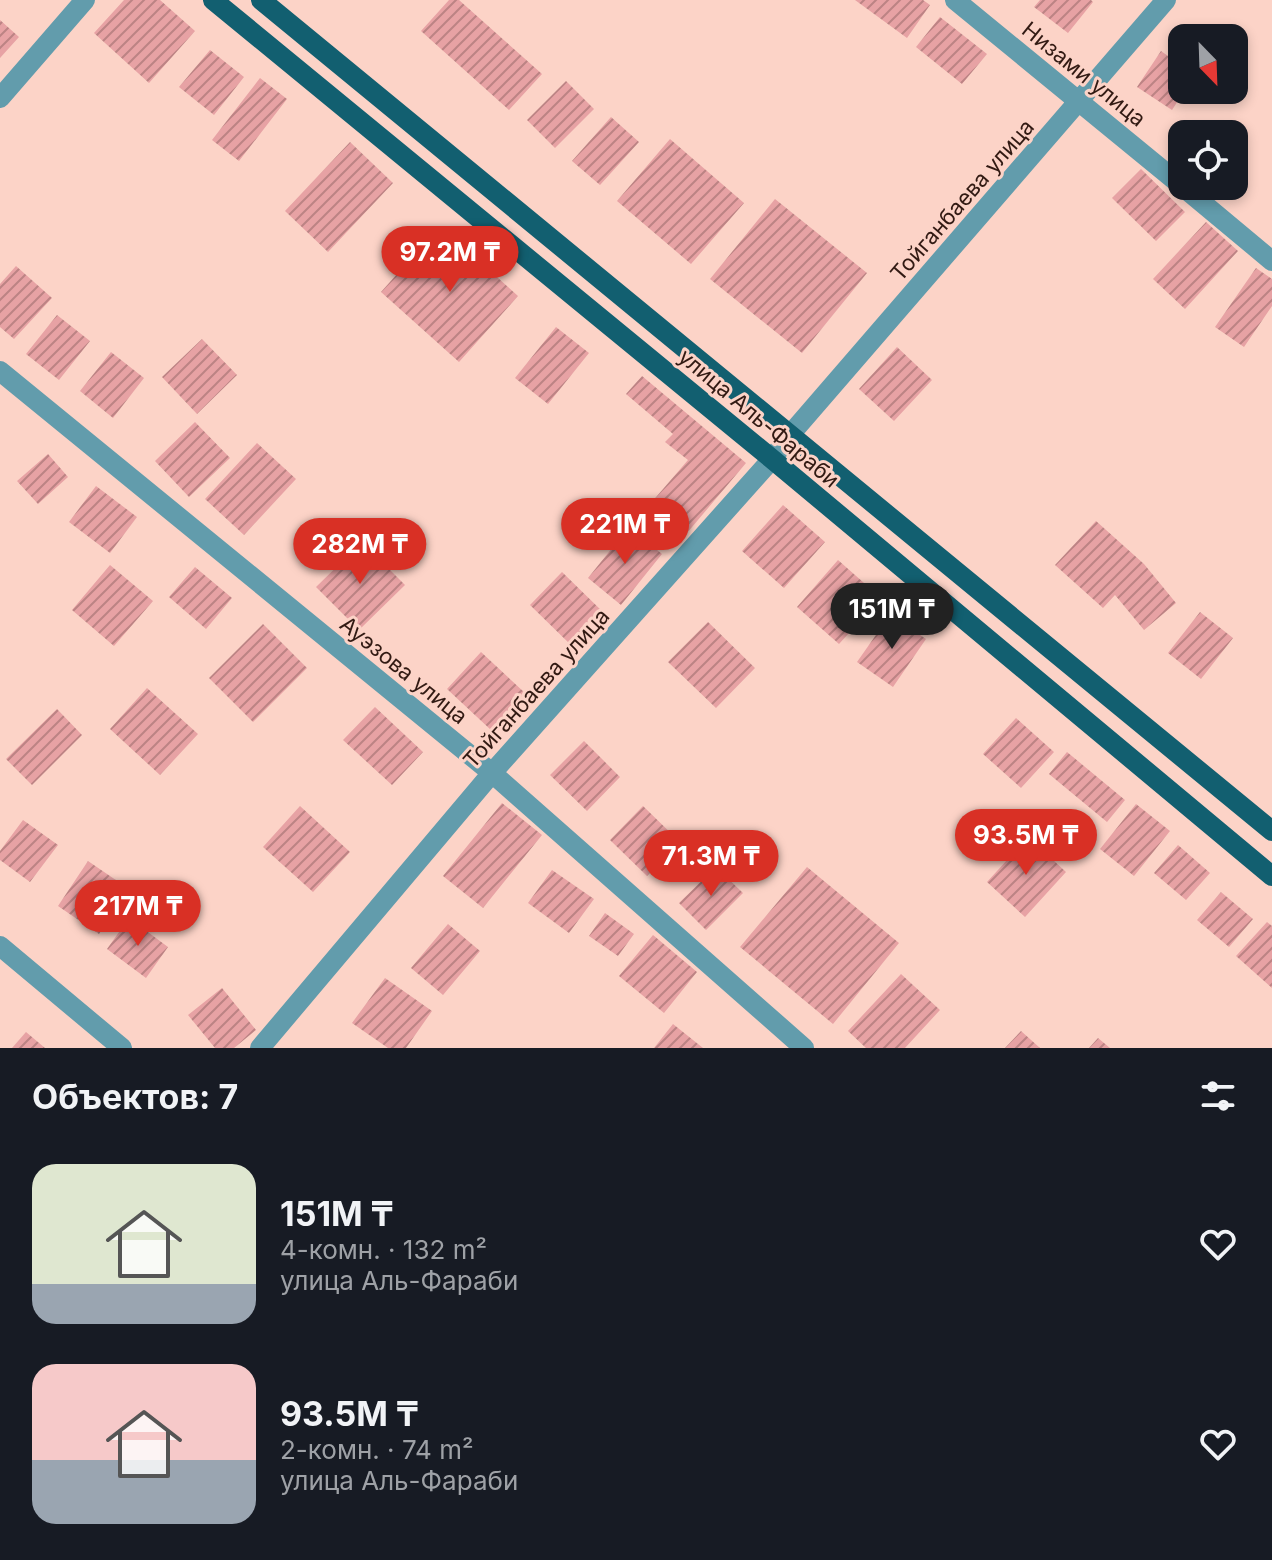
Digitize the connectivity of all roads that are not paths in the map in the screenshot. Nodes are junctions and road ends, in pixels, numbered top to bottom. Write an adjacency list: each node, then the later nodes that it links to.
1 (85, 0): 6 (street)
2 (213, 0): 13 (main road, улица Аль-Фараби)
3 (261, 0): 12 (main road, улица Аль-Фараби)
4 (955, 0): 7 (street, Низами улица)
5 (1166, 0): 7 (street, Тойганбаева улица)
6 (0, 98)
7 (1080, 100): 8 (street, Низами улица); 12 (street, Тойганбаева улица)
8 (1168, 174)
9 (1199, 200): 10 (street, Низами улица)
10 (1272, 261)
11 (0, 371): 14 (street, Ауэзова улица)
12 (789, 436): 13 (street, Тойганбаева улица); 15 (main road, улица Аль-Фараби)
13 (772, 459): 14 (street, Тойганбаева улица); 16 (main road, улица Аль-Фараби)
14 (492, 773): 19 (street, Тойганбаева улица); 20 (street, Ауэзова улица)
15 (1272, 831)
16 (1272, 876)
17 (0, 946): 18 (street)
18 (122, 1048)
19 (260, 1048)
20 (804, 1048)

